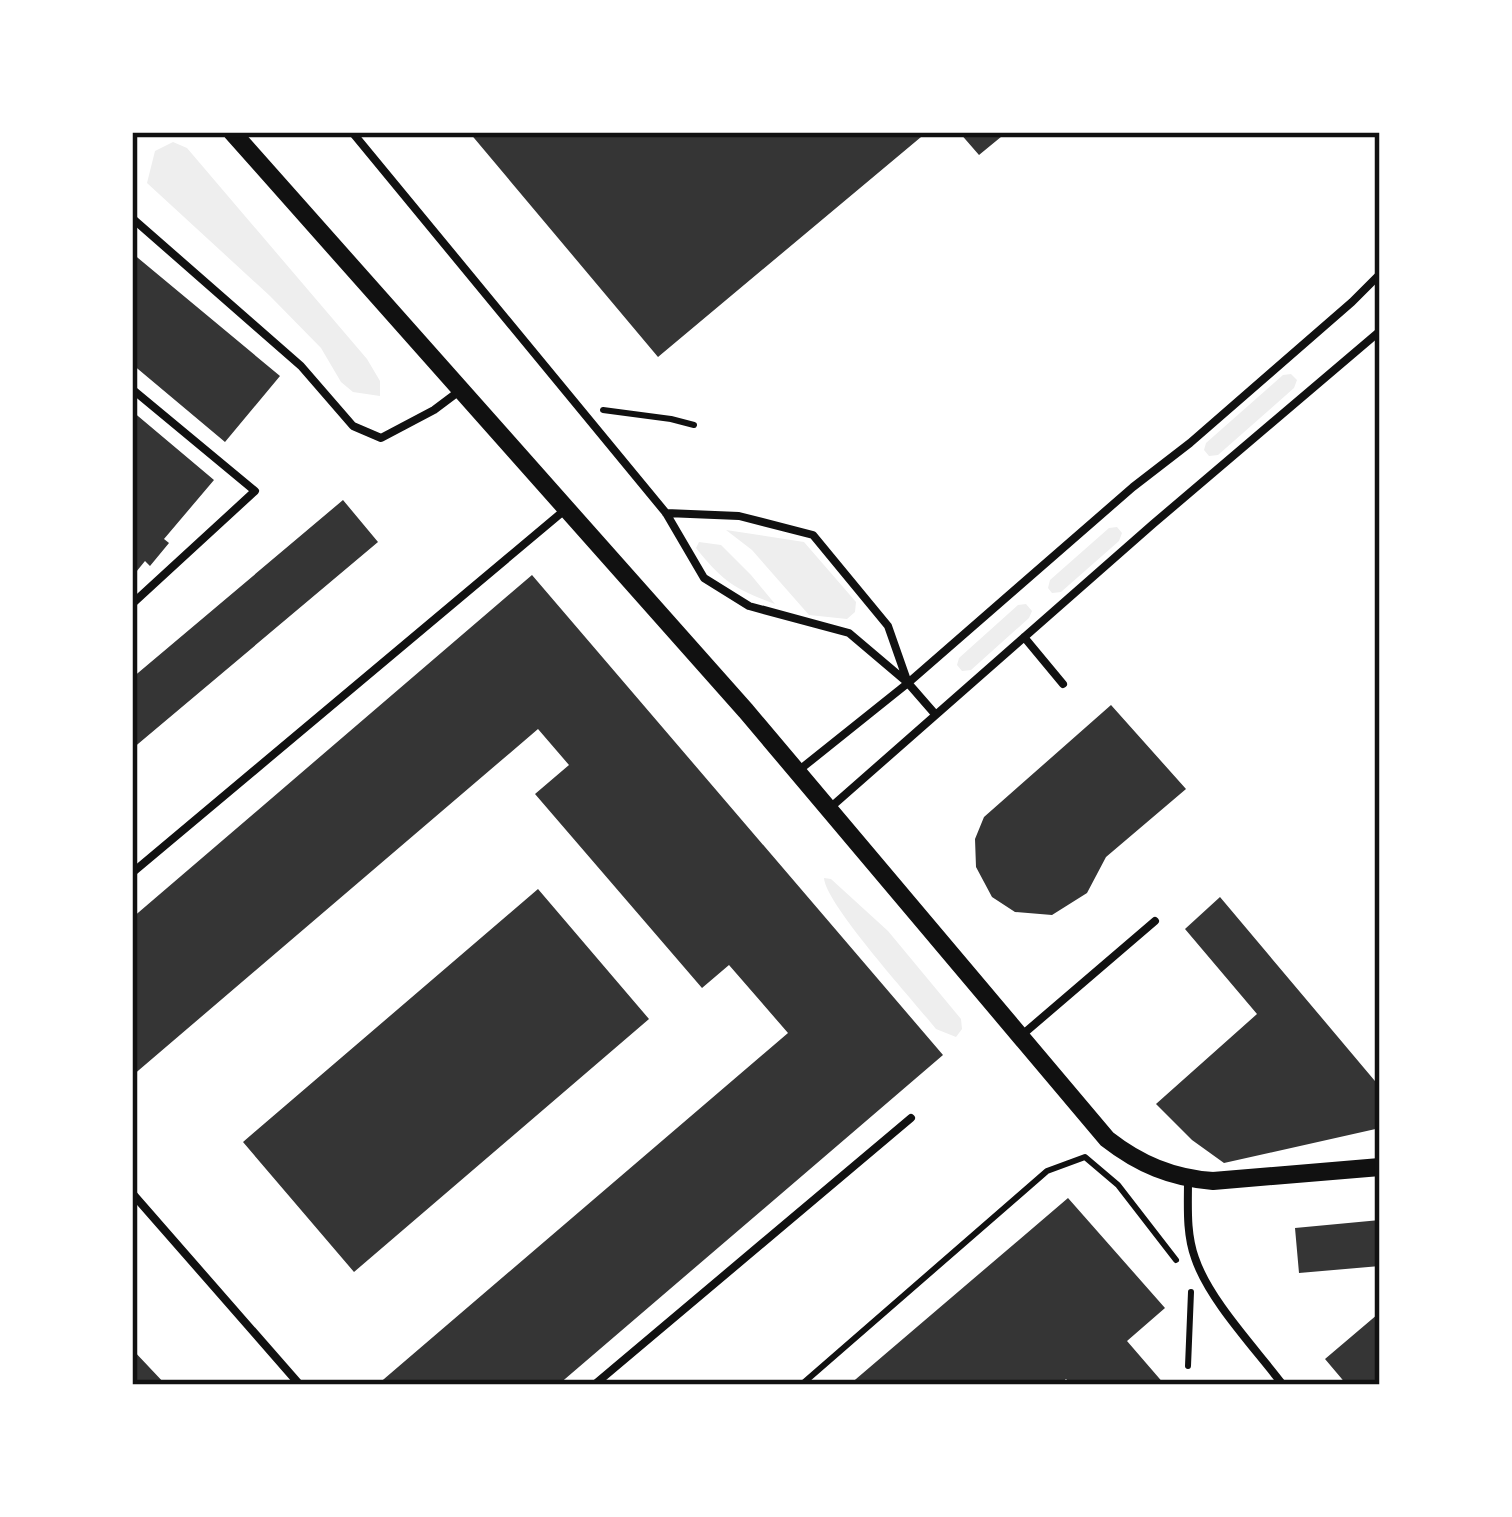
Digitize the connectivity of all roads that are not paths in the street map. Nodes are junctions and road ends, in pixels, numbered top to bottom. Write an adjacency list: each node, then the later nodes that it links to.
1 (232, 132): 7 (street)
2 (352, 132): 9 (lane)
3 (132, 218): 7 (lane)
4 (1380, 274): 12 (lane)
5 (1380, 331): 11 (lane)
6 (132, 388): 10 (lane)
7 (461, 390): 8 (street)
8 (566, 508): 15 (street); 17 (lane)
9 (666, 513): 12 (lane); 12 (lane)
10 (132, 604)
11 (1024, 637): 13 (lane); 14 (lane)
12 (908, 683): 14 (lane); 15 (lane)
13 (1063, 683)
14 (935, 714): 16 (lane)
15 (798, 771): 16 (street)
16 (830, 808): 19 (street)
17 (132, 873)
18 (1154, 921): 19 (lane)
19 (1021, 1036): 22 (street)
20 (911, 1118): 25 (lane)
21 (1380, 1167): 22 (street)
22 (1188, 1179): 26 (lane)
23 (132, 1193): 24 (lane)
24 (300, 1385)
25 (593, 1385)
26 (1282, 1385)

